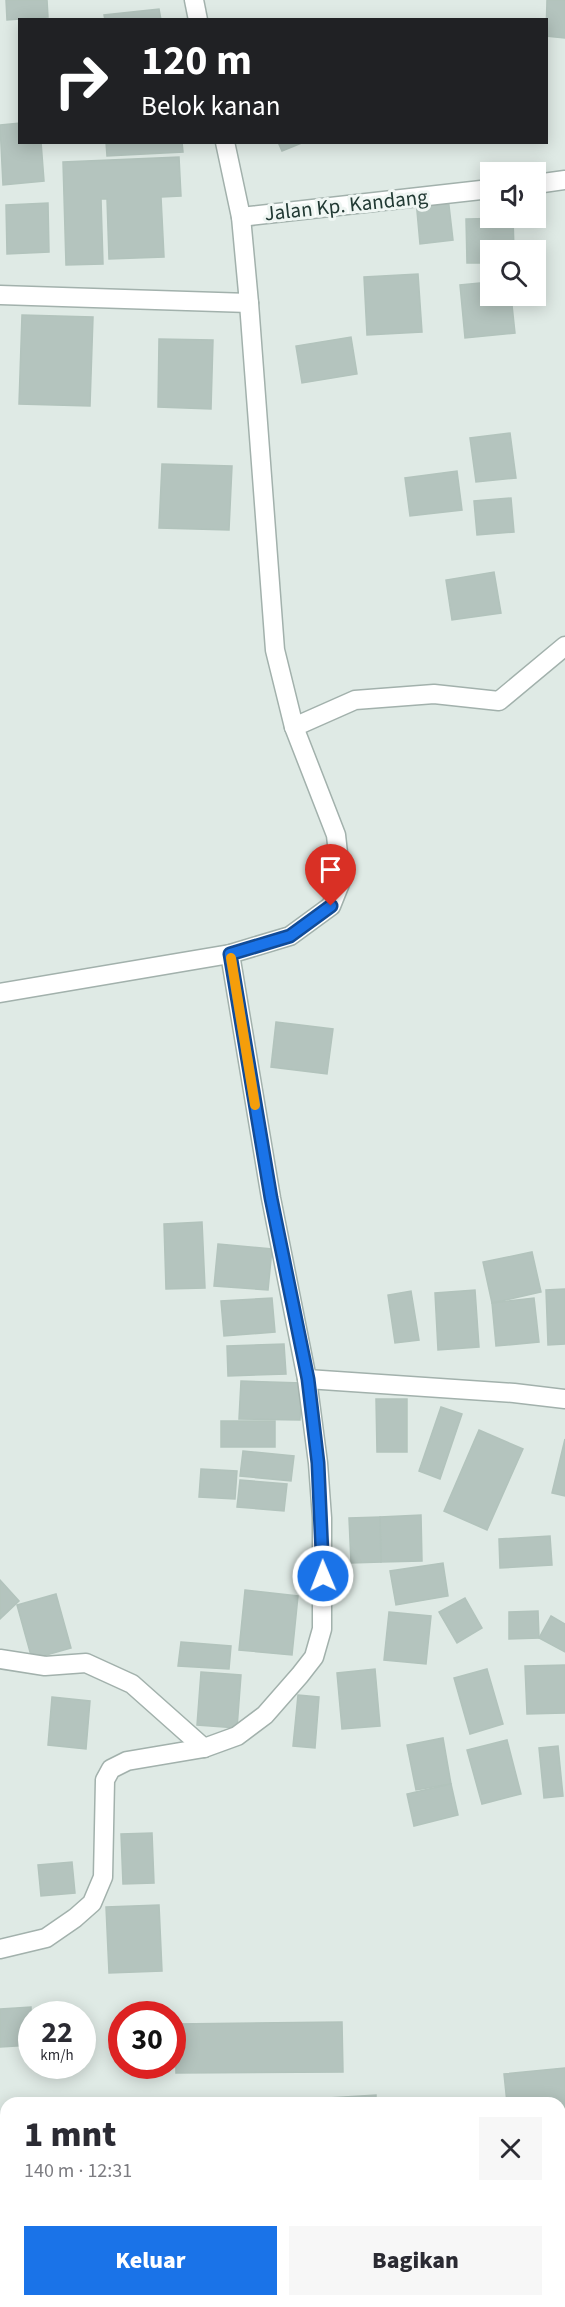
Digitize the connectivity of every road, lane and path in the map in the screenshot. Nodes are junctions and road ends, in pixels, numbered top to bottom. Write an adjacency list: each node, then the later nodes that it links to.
1 (194, 0): 2 (street)
2 (198, 18)
3 (225, 144): 7 (street, Jalan Kp. Kandang)
4 (565, 180): 5 (street)
5 (546, 183)
6 (480, 190): 7 (street, Jalan Kp. Kandang)
7 (242, 217): 9 (street)
8 (0, 295): 9 (street)
9 (249, 303): 11 (street)
10 (565, 646): 11 (street)
11 (294, 727): 12 (street)
12 (230, 954): 13 (street); 14 (street)
13 (0, 993)
14 (308, 1379): 15 (street); 17 (street)
15 (565, 1399)
16 (0, 1659): 17 (street)
17 (204, 1748): 18 (street)
18 (0, 1949)

